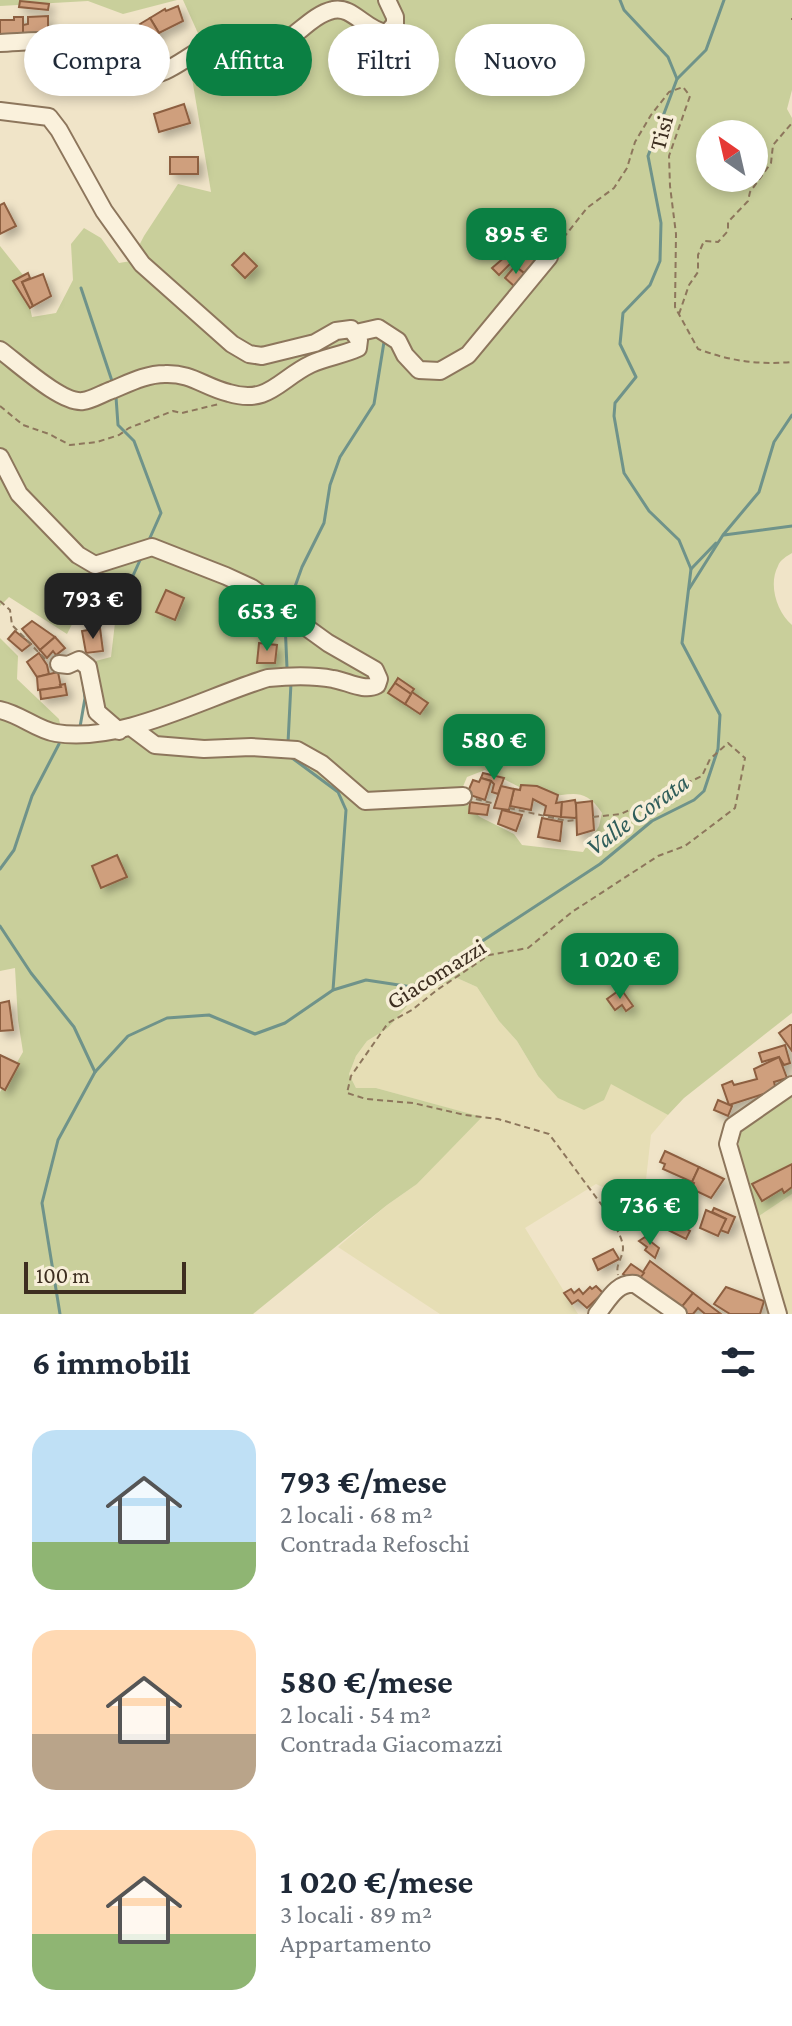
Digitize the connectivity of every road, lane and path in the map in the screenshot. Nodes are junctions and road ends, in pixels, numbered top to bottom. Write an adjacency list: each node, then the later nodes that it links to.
1 (387, 0): 2 (street)
2 (0, 43)
3 (0, 111): 7 (street)
4 (792, 123): 6 (path)
5 (549, 257): 6 (path, Tisi); 7 (street)
6 (679, 316): 9 (path, Tisi)
7 (358, 337): 8 (street)
8 (0, 350)
9 (792, 362)
10 (226, 404): 11 (path)
11 (0, 406)
12 (0, 457): 16 (street)
13 (0, 601): 14 (path)
14 (59, 664): 16 (street)
15 (0, 710): 16 (street)
16 (125, 729): 17 (street)
17 (463, 796): 18 (path)
18 (495, 804)
19 (509, 808): 21 (path)
20 (593, 817): 23 (path, Giacomazzi)
21 (576, 820)
22 (792, 1085): 26 (street)
23 (621, 1285): 24 (street); 25 (street)
24 (597, 1314)
25 (678, 1314)
26 (778, 1314)

